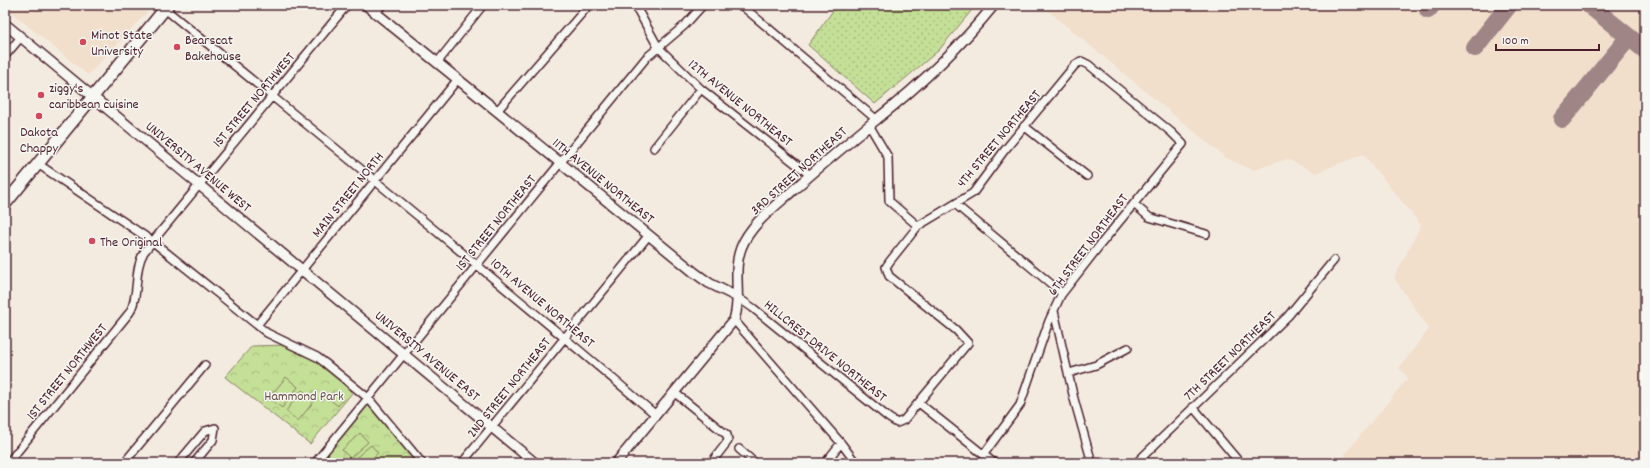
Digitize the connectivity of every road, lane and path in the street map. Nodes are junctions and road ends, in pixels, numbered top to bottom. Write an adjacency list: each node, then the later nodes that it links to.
1 (347, 5): 20 (street, 1ST STREET NORTHWEST)
2 (366, 5): 11 (street, 11TH AVENUE NORTHEAST)
3 (382, 5): 11 (street)
4 (483, 5): 16 (street)
5 (590, 5): 21 (street)
6 (635, 5): 14 (street, 12TH AVENUE NORTHEAST)
7 (703, 5): 14 (street, 1ST STREET NORTHEAST)
8 (741, 5): 22 (street)
9 (994, 5): 22 (street, 3RD STREET NORTHEAST)
10 (167, 7): 19 (main road); 20 (street, 10TH AVENUE NORTHEAST)
11 (376, 13): 16 (street, 11TH AVENUE NORTHEAST)
12 (5, 24): 13 (street, UNIVERSITY AVENUE WEST)
13 (21, 37): 15 (street); 19 (street, UNIVERSITY AVENUE WEST)
14 (658, 47): 18 (street, 12TH AVENUE NORTHEAST); 27 (street, 1ST STREET NORTHEAST)
15 (5, 56)
16 (437, 63): 17 (street, 11TH AVENUE NORTHEAST)
17 (458, 79): 21 (street, 11TH AVENUE NORTHEAST); 31 (street, MAIN STREET NORTH)
18 (700, 89): 26 (street); 29 (street, 12TH AVENUE NORTHEAST)
19 (93, 96): 28 (main road); 32 (street, UNIVERSITY AVENUE WEST)
20 (272, 96): 31 (street, 10TH AVENUE NORTHEAST); 32 (street, 1ST STREET NORTHWEST)
21 (497, 111): 27 (street, 11TH AVENUE NORTHEAST)
22 (877, 120): 23 (street, 3RD STREET NORTHEAST)
23 (869, 125): 29 (street, 3RD STREET NORTHEAST); 36 (street)
24 (1024, 126): 25 (street, 4TH STREET NORTHEAST); 30 (street); 34 (street, 4TH STREET NORTHEAST)
25 (1183, 144): 35 (street, 6TH STREET NORTHEAST)
26 (654, 148)
27 (561, 163): 38 (street, 11TH AVENUE NORTHEAST); 41 (street, 1ST STREET NORTHEAST)
28 (38, 164): 33 (main road); 39 (street)
29 (810, 175): 44 (street, 3RD STREET NORTHEAST)
30 (1087, 176)
31 (374, 180): 41 (street, 10TH AVENUE NORTHEAST); 42 (street, MAIN STREET NORTH)
32 (200, 184): 39 (street, 1ST STREET NORTHWEST); 42 (street, UNIVERSITY AVENUE WEST)
33 (5, 204)
34 (955, 204): 36 (street, 4TH STREET NORTHEAST); 43 (street)
35 (1134, 204): 37 (street); 43 (street, 6TH STREET NORTHEAST)
36 (918, 226): 55 (street, 4TH STREET NORTHEAST)
37 (1206, 234)
38 (650, 235): 44 (street, 11TH AVENUE NORTHEAST); 48 (street, 2ND STREET NORTHEAST)
39 (152, 241): 47 (street); 62 (street, 1ST STREET NORTHWEST)
40 (1334, 260): 56 (street, 7TH STREET NORTHEAST)
41 (477, 264): 48 (street, 10TH AVENUE NORTHEAST); 50 (street, 1ST STREET NORTHEAST)
42 (302, 269): 47 (street, MAIN STREET NORTH); 50 (street, UNIVERSITY AVENUE EAST)
43 (1062, 293): 45 (street, 6TH STREET NORTHEAST)
44 (737, 297): 46 (street, 3RD STREET NORTHEAST); 55 (street, HILLCREST DRIVE NORTHEAST)
45 (1054, 311): 52 (street); 61 (street, 6TH STREET NORTHEAST)
46 (734, 320): 53 (street); 59 (street)
47 (257, 325): 54 (street)
48 (565, 338): 57 (street, 10TH AVENUE NORTHEAST); 58 (street, 2ND STREET NORTHEAST)
49 (1128, 348): 52 (street)
50 (405, 354): 54 (street, 1ST STREET NORTHEAST); 58 (street, UNIVERSITY AVENUE EAST)
51 (205, 365): 63 (street)
52 (1069, 373): 76 (street)
53 (675, 393): 57 (street); 71 (street)
54 (368, 398): 66 (street, 1ST STREET NORTHEAST); 67 (street)
55 (919, 403): 61 (street)
56 (1193, 407): 77 (street, 7TH STREET NORTHEAST); 78 (street)
57 (656, 415): 70 (street)
58 (492, 427): 68 (street, 2ND STREET NORTHEAST); 69 (street, UNIVERSITY AVENUE EAST)
59 (841, 443): 73 (street); 74 (street)
60 (739, 449): 72 (street)
61 (984, 454): 75 (street)
62 (8, 463)
63 (124, 463)
64 (178, 463): 65 (street)
65 (194, 463)
66 (315, 463)
67 (422, 463)
68 (462, 463)
69 (535, 463)
70 (616, 463)
71 (711, 463)
72 (756, 463)
73 (825, 463)
74 (856, 463)
75 (994, 463)
76 (1092, 463)
77 (1136, 463)
78 (1240, 463)

